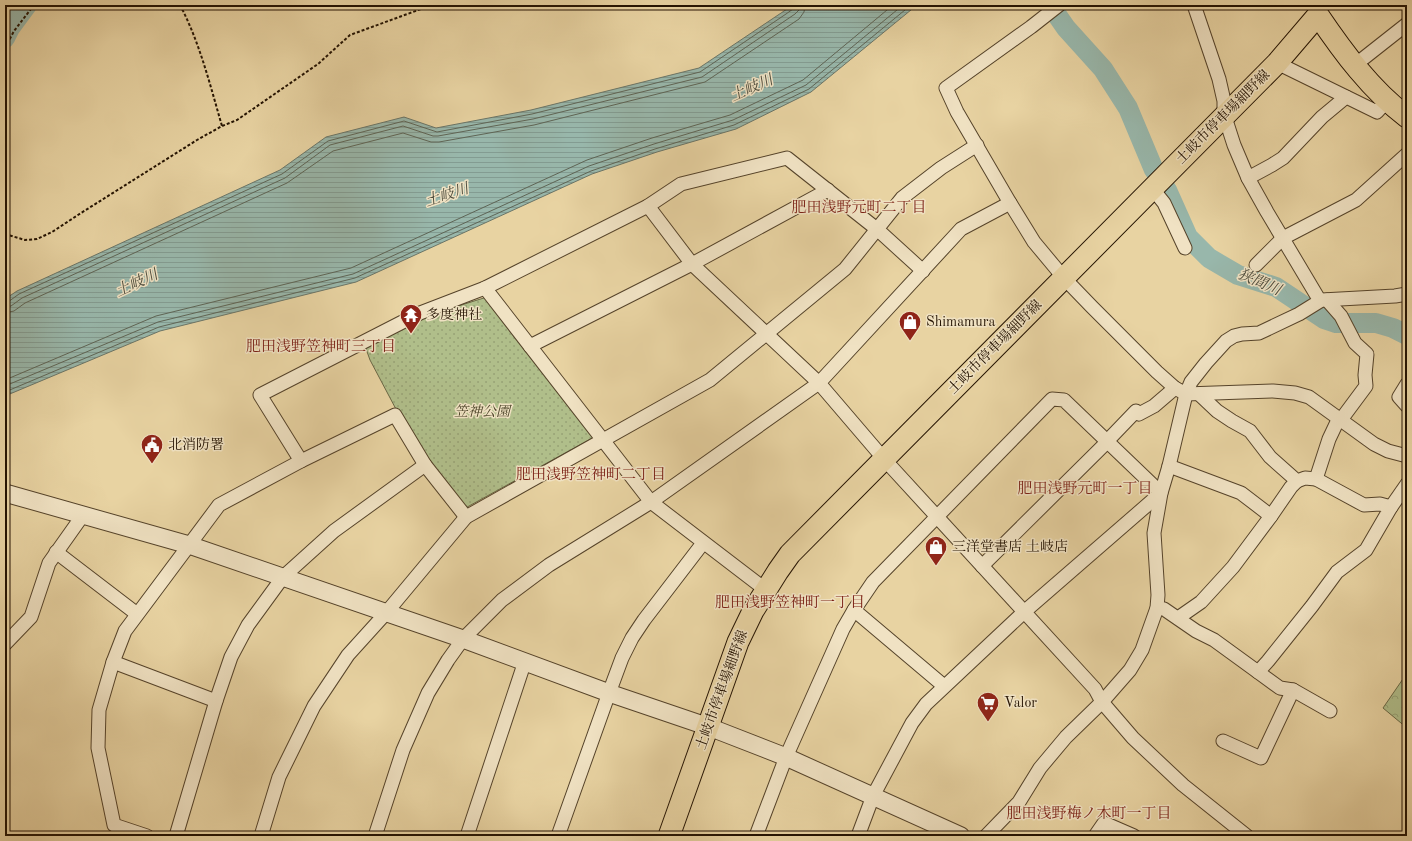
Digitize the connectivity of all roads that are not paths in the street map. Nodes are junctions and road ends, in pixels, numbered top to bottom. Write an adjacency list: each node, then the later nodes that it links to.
1 (1059, 5): 11 (street)
2 (1194, 5): 9 (street)
3 (1315, 10): 5 (main road, 土岐市停車場細野線); 6 (main road, 土岐市停車場細野線)
4 (1407, 24): 6 (street)
5 (1277, 63): 7 (street); 9 (main road, 土岐市停車場細野線)
6 (1355, 65): 8 (main road, 土岐市停車場細野線)
7 (1346, 97): 8 (street); 13 (street)
8 (1387, 102): 10 (main road, 土岐市停車場細野線)
9 (1224, 114): 13 (street); 14 (main road, 土岐市停車場細野線)
10 (1407, 117)
11 (977, 145): 16 (street); 18 (street)
12 (1407, 154): 19 (street)
13 (1248, 178): 19 (street)
14 (1152, 188): 20 (street); 24 (main road, 土岐市停車場細野線)
15 (828, 190): 17 (street); 18 (street); 21 (street)
16 (1010, 204): 23 (street); 24 (street)
17 (648, 206): 21 (street); 25 (street)
18 (878, 230): 23 (street); 28 (street)
19 (1283, 238): 22 (street); 27 (street)
20 (1185, 248)
21 (692, 264): 28 (street); 29 (street)
22 (1256, 265)
23 (923, 271): 30 (street)
24 (1064, 278): 32 (street); 38 (main road, 土岐市停車場細野線)
25 (486, 288): 29 (street); 39 (street)
26 (1407, 294): 27 (street)
27 (1316, 304): 32 (street); 34 (street)
28 (766, 334): 30 (street); 35 (street)
29 (530, 346): 35 (street)
30 (819, 383): 38 (street); 47 (street)
31 (1407, 384): 33 (street)
32 (1187, 392): 34 (street); 36 (street); 41 (street); 43 (street)
33 (1407, 406)
34 (1339, 420): 37 (street); 42 (street)
35 (603, 440): 47 (street); 52 (street)
36 (1107, 442): 46 (street); 50 (street); 56 (street)
37 (1407, 456)
38 (884, 459): 50 (street); 58 (main road, 土岐市停車場細野線)
39 (301, 462): 40 (street); 54 (street)
40 (425, 465): 52 (street); 57 (street)
41 (1169, 466): 46 (street); 51 (street)
42 (1316, 479): 43 (street); 48 (street)
43 (1296, 481): 51 (street)
44 (1407, 484): 48 (street)
45 (5, 493): 49 (street)
46 (1161, 493): 59 (street); 61 (street)
47 (650, 502): 53 (street); 65 (street)
48 (1391, 507): 69 (street)
49 (79, 514): 54 (street); 55 (street)
50 (937, 516): 56 (street); 60 (street)
51 (1271, 516): 64 (street)
52 (466, 517): 62 (street)
53 (703, 543): 58 (street); 72 (street)
54 (189, 545): 57 (street); 63 (street)
55 (56, 552): 63 (street); 66 (street)
56 (982, 566): 61 (street)
57 (283, 577): 62 (street); 73 (street)
58 (766, 590): 76 (main road, 土岐市停車場細野線)
59 (1157, 608): 64 (street); 74 (street)
60 (854, 610): 70 (street); 78 (street)
61 (1024, 612): 70 (street); 74 (street)
62 (386, 613): 65 (street); 83 (street)
63 (137, 614): 68 (street)
64 (1178, 618): 69 (street)
65 (463, 639): 67 (street); 84 (street)
66 (5, 644)
67 (525, 661): 72 (street); 85 (street)
68 (113, 662): 73 (street); 81 (street)
69 (1258, 672): 71 (street)
70 (944, 686): 79 (street)
71 (1293, 690): 75 (street); 77 (street)
72 (609, 693): 76 (street); 86 (street)
73 (216, 701): 82 (street)
74 (1102, 702): 80 (street); 91 (street)
75 (1330, 711)
76 (709, 726): 78 (street); 87 (main road, 土岐市停車場細野線)
77 (1223, 741)
78 (786, 757): 79 (street); 88 (street)
79 (873, 796): 89 (street); 90 (street)
80 (1232, 831): 94 (street)
81 (147, 836)
82 (176, 836)
83 (261, 836)
84 (375, 836)
85 (467, 836)
86 (558, 836)
87 (669, 836)
88 (756, 836)
89 (858, 836)
90 (961, 836)
91 (986, 836)
92 (1095, 836): 93 (street)
93 (1134, 836)
94 (1247, 836)

